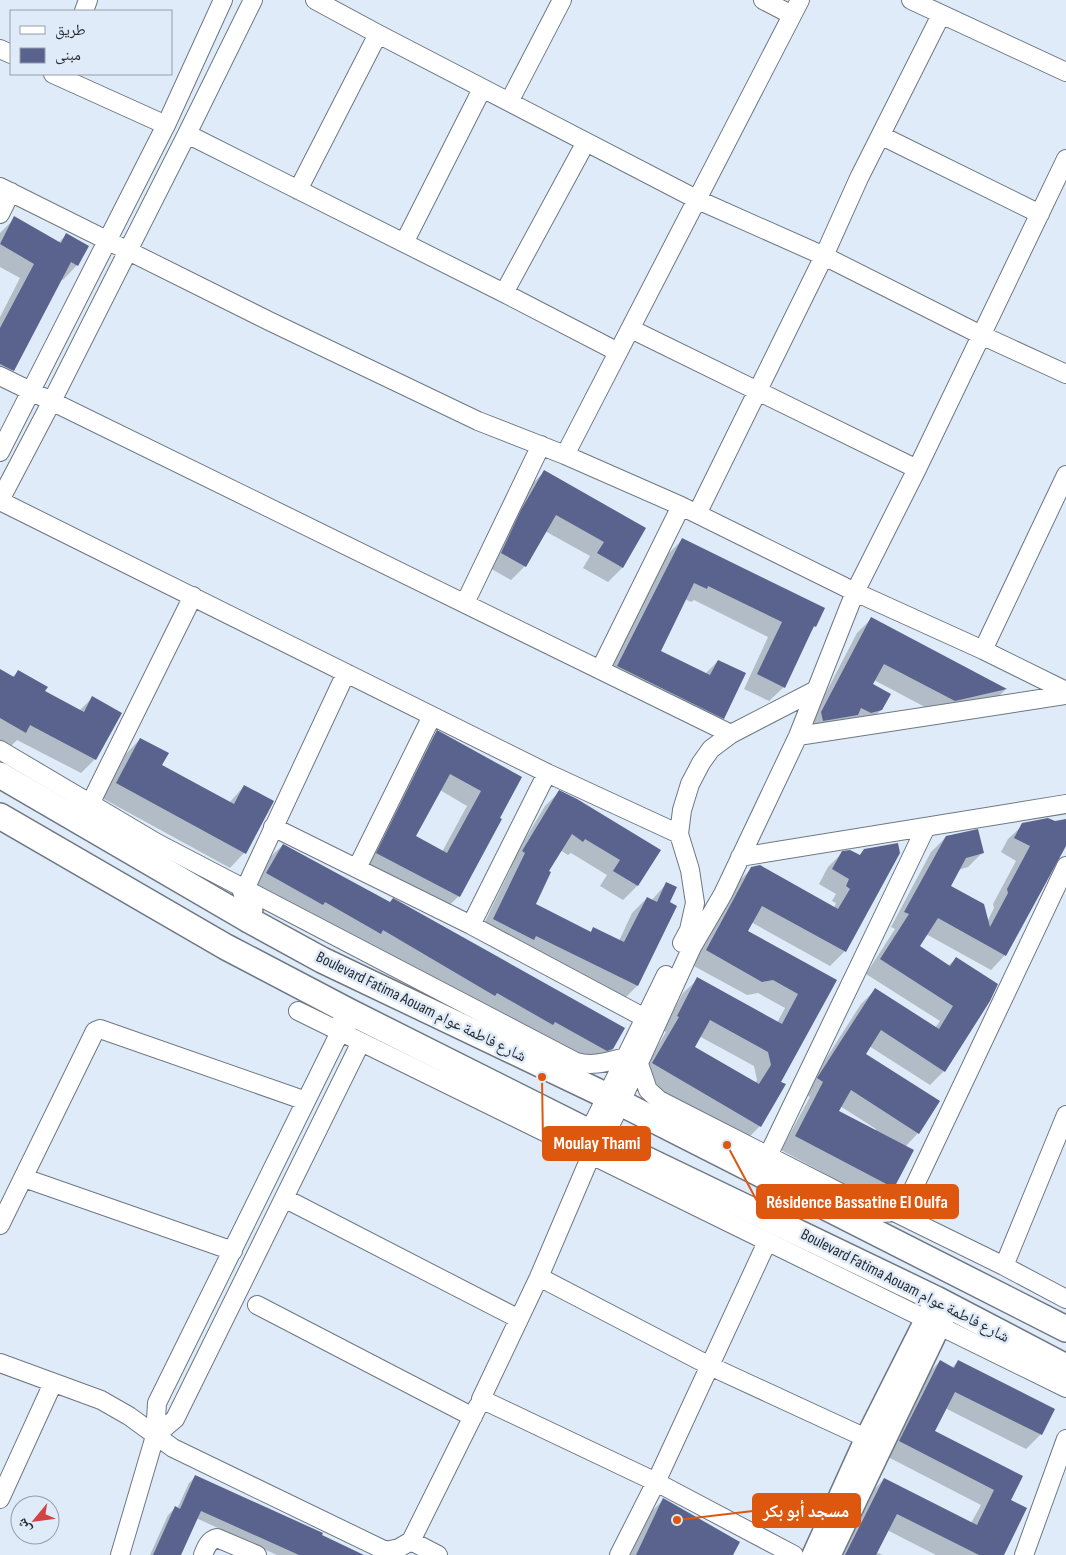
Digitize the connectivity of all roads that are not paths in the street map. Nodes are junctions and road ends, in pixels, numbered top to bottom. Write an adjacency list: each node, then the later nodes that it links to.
1 (223, 0): 14 (street)
2 (253, 0): 15 (street)
3 (562, 0): 13 (street)
4 (763, 0): 7 (street)
5 (911, 0): 8 (street)
6 (326, 3): 9 (street)
7 (796, 8): 21 (street)
8 (936, 8): 10 (street); 16 (street)
9 (378, 34): 12 (street); 20 (street)
10 (1066, 72)
11 (58, 75): 14 (street)
12 (482, 89): 13 (street); 25 (street)
13 (509, 102): 17 (street)
14 (166, 125): 24 (street)
15 (187, 134): 20 (street); 26 (street)
16 (882, 136): 23 (street); 27 (street)
17 (586, 142): 21 (street); 28 (street)
18 (1066, 159): 23 (street)
19 (6, 189): 22 (street); 24 (street)
20 (298, 190): 25 (street)
21 (698, 200): 27 (street); 29 (street)
22 (0, 214)
23 (1040, 214): 30 (street)
24 (107, 240): 26 (street); 34 (street)
25 (404, 244): 28 (street)
26 (128, 249): 36 (street); 37 (street)
27 (824, 256): 30 (street); 35 (street)
28 (504, 293): 31 (street)
29 (631, 329): 31 (street); 35 (street)
30 (981, 335): 32 (street); 40 (street)
31 (618, 352): 39 (street)
32 (1066, 374)
33 (0, 376): 34 (street)
34 (32, 391): 36 (street); 38 (street)
35 (757, 392): 40 (street); 43 (street)
36 (52, 401): 42 (street); 46 (street)
37 (541, 445): 39 (street); 46 (street)
38 (0, 452)
39 (565, 455): 43 (street)
40 (917, 469): 44 (street)
41 (1066, 475): 47 (street)
42 (0, 501): 45 (street)
43 (689, 510): 44 (street); 48 (street)
44 (855, 592): 47 (street); 50 (street)
45 (193, 596): 49 (street); 58 (street)
46 (464, 604): 48 (street)
47 (983, 650): 51 (street)
48 (600, 670): 53 (street)
49 (346, 673): 52 (street); 61 (street)
50 (816, 690): 53 (street); 54 (street)
51 (1066, 693): 54 (street)
52 (432, 716): 56 (street); 66 (street)
53 (731, 734): 63 (street)
54 (798, 736): 64 (street)
55 (0, 750): 58 (street)
56 (547, 772): 63 (street); 69 (street)
57 (0, 774): 68 (main road, Boulevard Fatima Aouam شارع فاطمة عوام)
58 (90, 804): 67 (street)
59 (1066, 804): 62 (street)
60 (0, 816): 72 (main road, Boulevard Fatima Aouam شارع فاطمة عوام)
61 (273, 827): 66 (street); 67 (street)
62 (926, 827): 64 (street); 78 (street)
63 (680, 834): 71 (street)
64 (740, 857): 73 (street)
65 (1066, 866): 81 (street)
66 (357, 868): 69 (street)
67 (245, 889): 68 (main road); 73 (street)
68 (249, 920): 74 (main road, Boulevard Fatima Aouam شارع فاطمة عوام)
69 (472, 925): 71 (street)
70 (298, 1012): 72 (street)
71 (645, 1018): 73 (street)
72 (350, 1029): 75 (street); 77 (main road, Boulevard Fatima Aouam شارع فاطمة عوام); 77 (street); 80 (street)
73 (633, 1060): 74 (street); 78 (street)
74 (614, 1100): 77 (street); 78 (main road, Boulevard Fatima Aouam شارع فاطمة عوام)
75 (306, 1101): 79 (street); 84 (street)
76 (1066, 1115): 85 (street)
77 (596, 1141): 83 (street); 86 (street); 89 (main road, Boulevard Fatima Aouam شارع فاطمة عوام)
78 (764, 1164): 81 (street); 91 (main road, Boulevard Fatima Aouam شارع فاطمة عوام)
79 (24, 1178): 82 (street); 84 (street)
80 (284, 1198): 90 (street); 99 (street)
81 (894, 1212): 85 (street)
82 (0, 1225)
83 (767, 1242): 89 (street); 93 (street)
84 (232, 1251): 99 (street)
85 (1004, 1266): 87 (street)
86 (539, 1277): 90 (street); 93 (street)
87 (1066, 1299)
88 (257, 1305): 98 (street)
89 (938, 1313): 94 (main road, Boulevard Fatima Aouam شارع فاطمة عوام); 96 (street); 100 (street); 114 (street)
90 (519, 1319): 97 (street)
91 (1066, 1329)
92 (0, 1363): 95 (street)
93 (710, 1366): 100 (street); 103 (street)
94 (1066, 1367)
95 (53, 1383): 99 (street); 104 (street)
96 (1066, 1388)
97 (481, 1399): 98 (street); 103 (street)
98 (473, 1417): 105 (street)
99 (156, 1436): 106 (street); 107 (street)
100 (866, 1438): 113 (street)
101 (1066, 1440): 102 (street)
102 (1062, 1460): 115 (street)
103 (656, 1482): 111 (street); 112 (street)
104 (0, 1499)
105 (411, 1541): 106 (street); 110 (street)
106 (385, 1553)
107 (120, 1555)
108 (203, 1555): 109 (street)
109 (257, 1555)
110 (438, 1555)
111 (619, 1555)
112 (794, 1555)
113 (813, 1555)
114 (830, 1555)
115 (1024, 1555)

